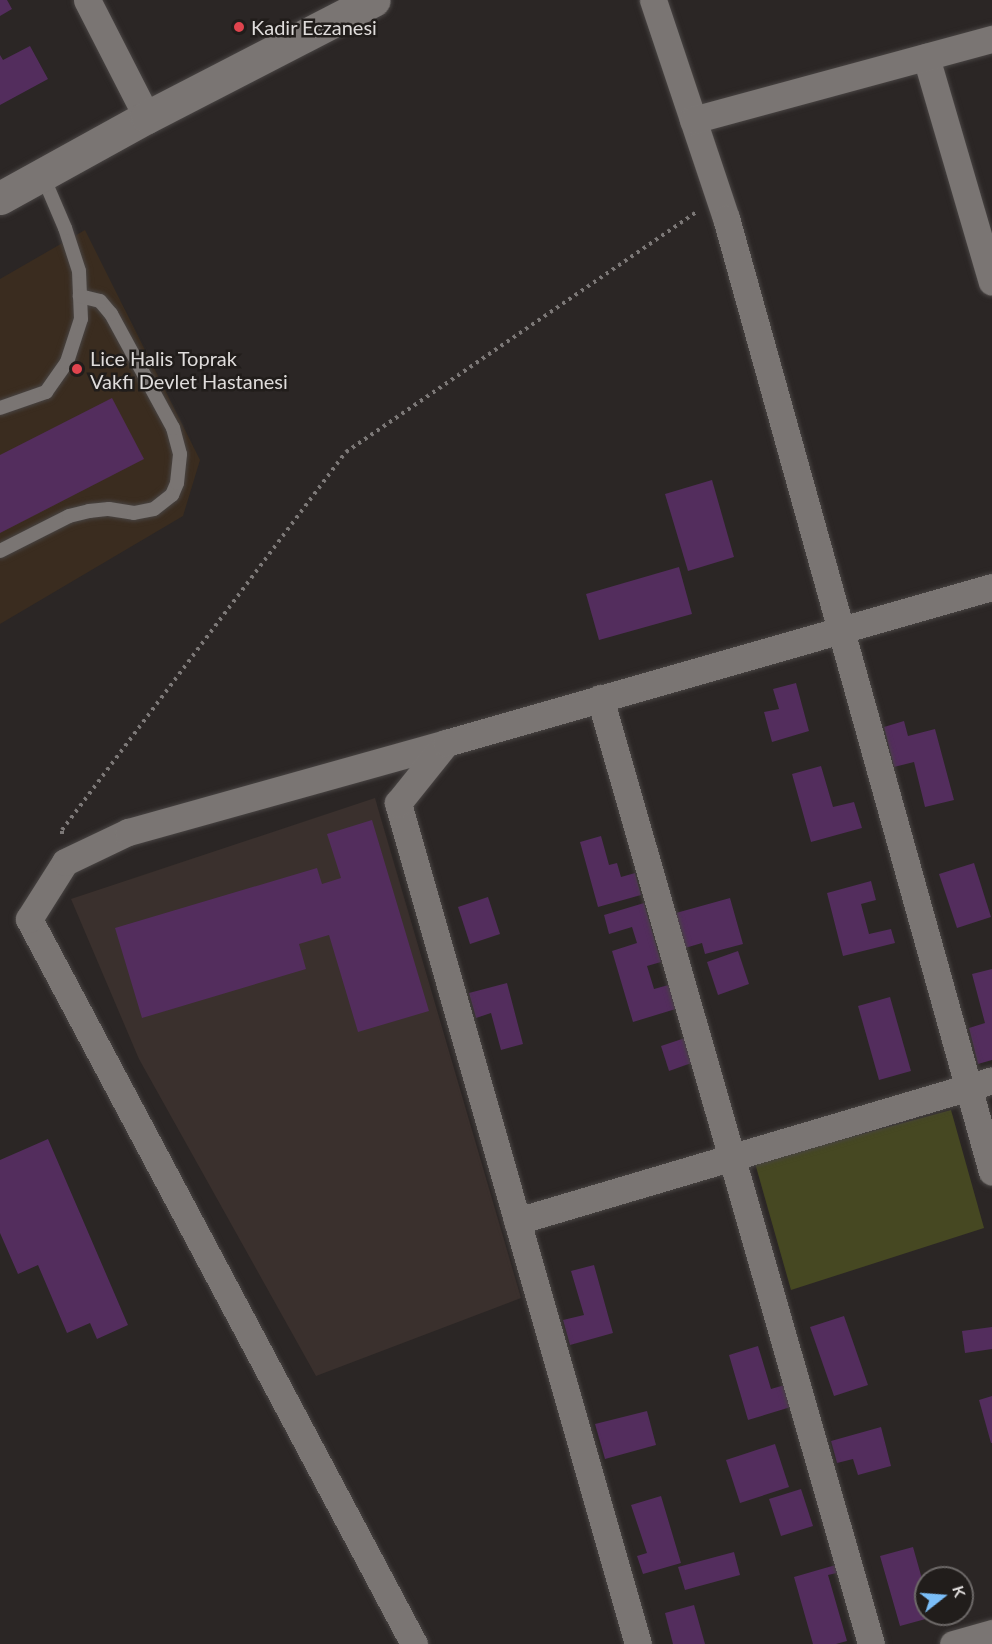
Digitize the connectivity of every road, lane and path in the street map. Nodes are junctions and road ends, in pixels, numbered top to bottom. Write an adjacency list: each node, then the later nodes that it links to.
1 (87, 0): 6 (street)
2 (375, 0): 6 (street)
3 (653, 0): 7 (street)
4 (992, 39): 5 (street)
5 (926, 57): 7 (street); 11 (street)
6 (147, 117): 8 (street)
7 (693, 120): 9 (street)
8 (42, 174): 10 (street); 12 (lane)
9 (719, 196): 16 (street); 19 (path)
10 (0, 198)
11 (992, 282)
12 (80, 296): 13 (lane); 14 (lane)
13 (0, 408)
14 (0, 551)
15 (992, 587): 16 (street)
16 (840, 628): 17 (street); 20 (street)
17 (600, 699): 18 (street); 21 (street)
18 (446, 743): 19 (street); 23 (street)
19 (65, 862): 25 (street)
20 (980, 1083): 21 (street); 22 (street)
21 (732, 1158): 23 (street); 27 (street)
22 (992, 1172)
23 (518, 1221): 26 (street)
24 (992, 1633): 28 (street)
25 (414, 1644)
26 (638, 1644)
27 (872, 1644)
28 (953, 1644)

